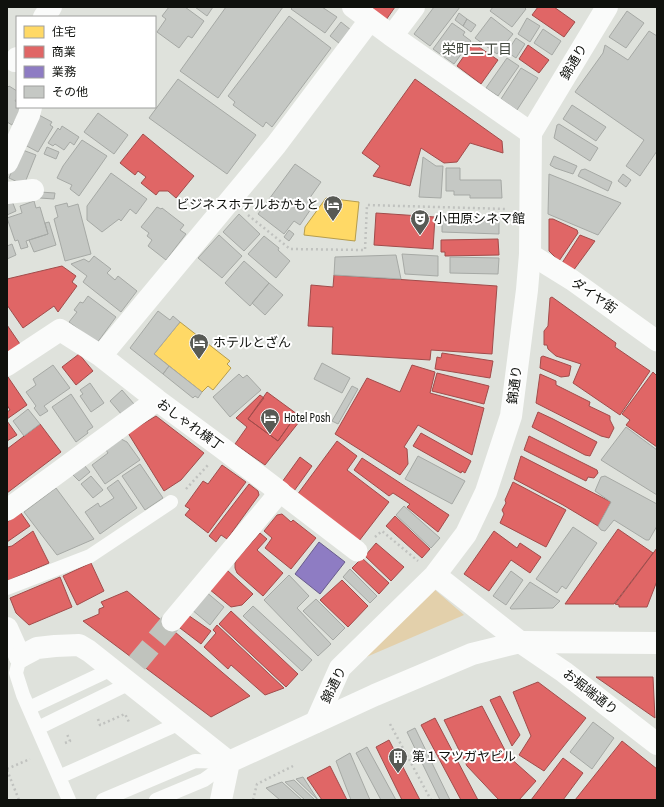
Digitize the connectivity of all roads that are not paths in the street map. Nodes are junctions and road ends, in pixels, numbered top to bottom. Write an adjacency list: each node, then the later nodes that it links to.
1 (51, 7): 5 (street)
2 (353, 7): 6 (street)
3 (414, 7): 7 (street)
4 (608, 7): 9 (street, 錦通り)
5 (45, 16)
6 (370, 20): 7 (street); 15 (street)
7 (392, 36): 9 (street)
8 (31, 108): 10 (street)
9 (531, 132): 13 (street, 錦通り)
10 (7, 163)
11 (33, 190): 12 (street)
12 (7, 193)
13 (530, 254): 14 (street, ダイヤ街); 22 (street, 錦通り)
14 (657, 341)
15 (101, 356): 16 (street, おしゃれ横丁); 17 (street, おしゃれ横丁)
16 (7, 365)
17 (157, 400): 18 (street, おしゃれ横丁); 20 (street)
18 (280, 492): 21 (street, おしゃれ横丁); 24 (street)
19 (171, 502): 23 (lane)
20 (7, 510)
21 (357, 551)
22 (429, 570): 26 (street, お堀端通り); 32 (street, 錦通り)
23 (7, 588)
24 (172, 621)
25 (7, 628): 28 (street)
26 (520, 642): 27 (street); 32 (street); 35 (street, お堀端通り)
27 (657, 643)
28 (20, 657): 29 (street); 31 (lane)
29 (112, 669): 30 (street); 31 (lane)
30 (130, 683): 33 (street); 34 (lane)
31 (29, 708): 34 (lane)
32 (316, 722): 36 (street)
33 (180, 723): 36 (street); 37 (lane)
34 (38, 728): 37 (lane)
35 (657, 744)
36 (229, 762): 39 (lane); 40 (lane); 41 (street)
37 (59, 777): 38 (lane)
38 (69, 800)
39 (103, 800)
40 (156, 800)
41 (221, 800)

